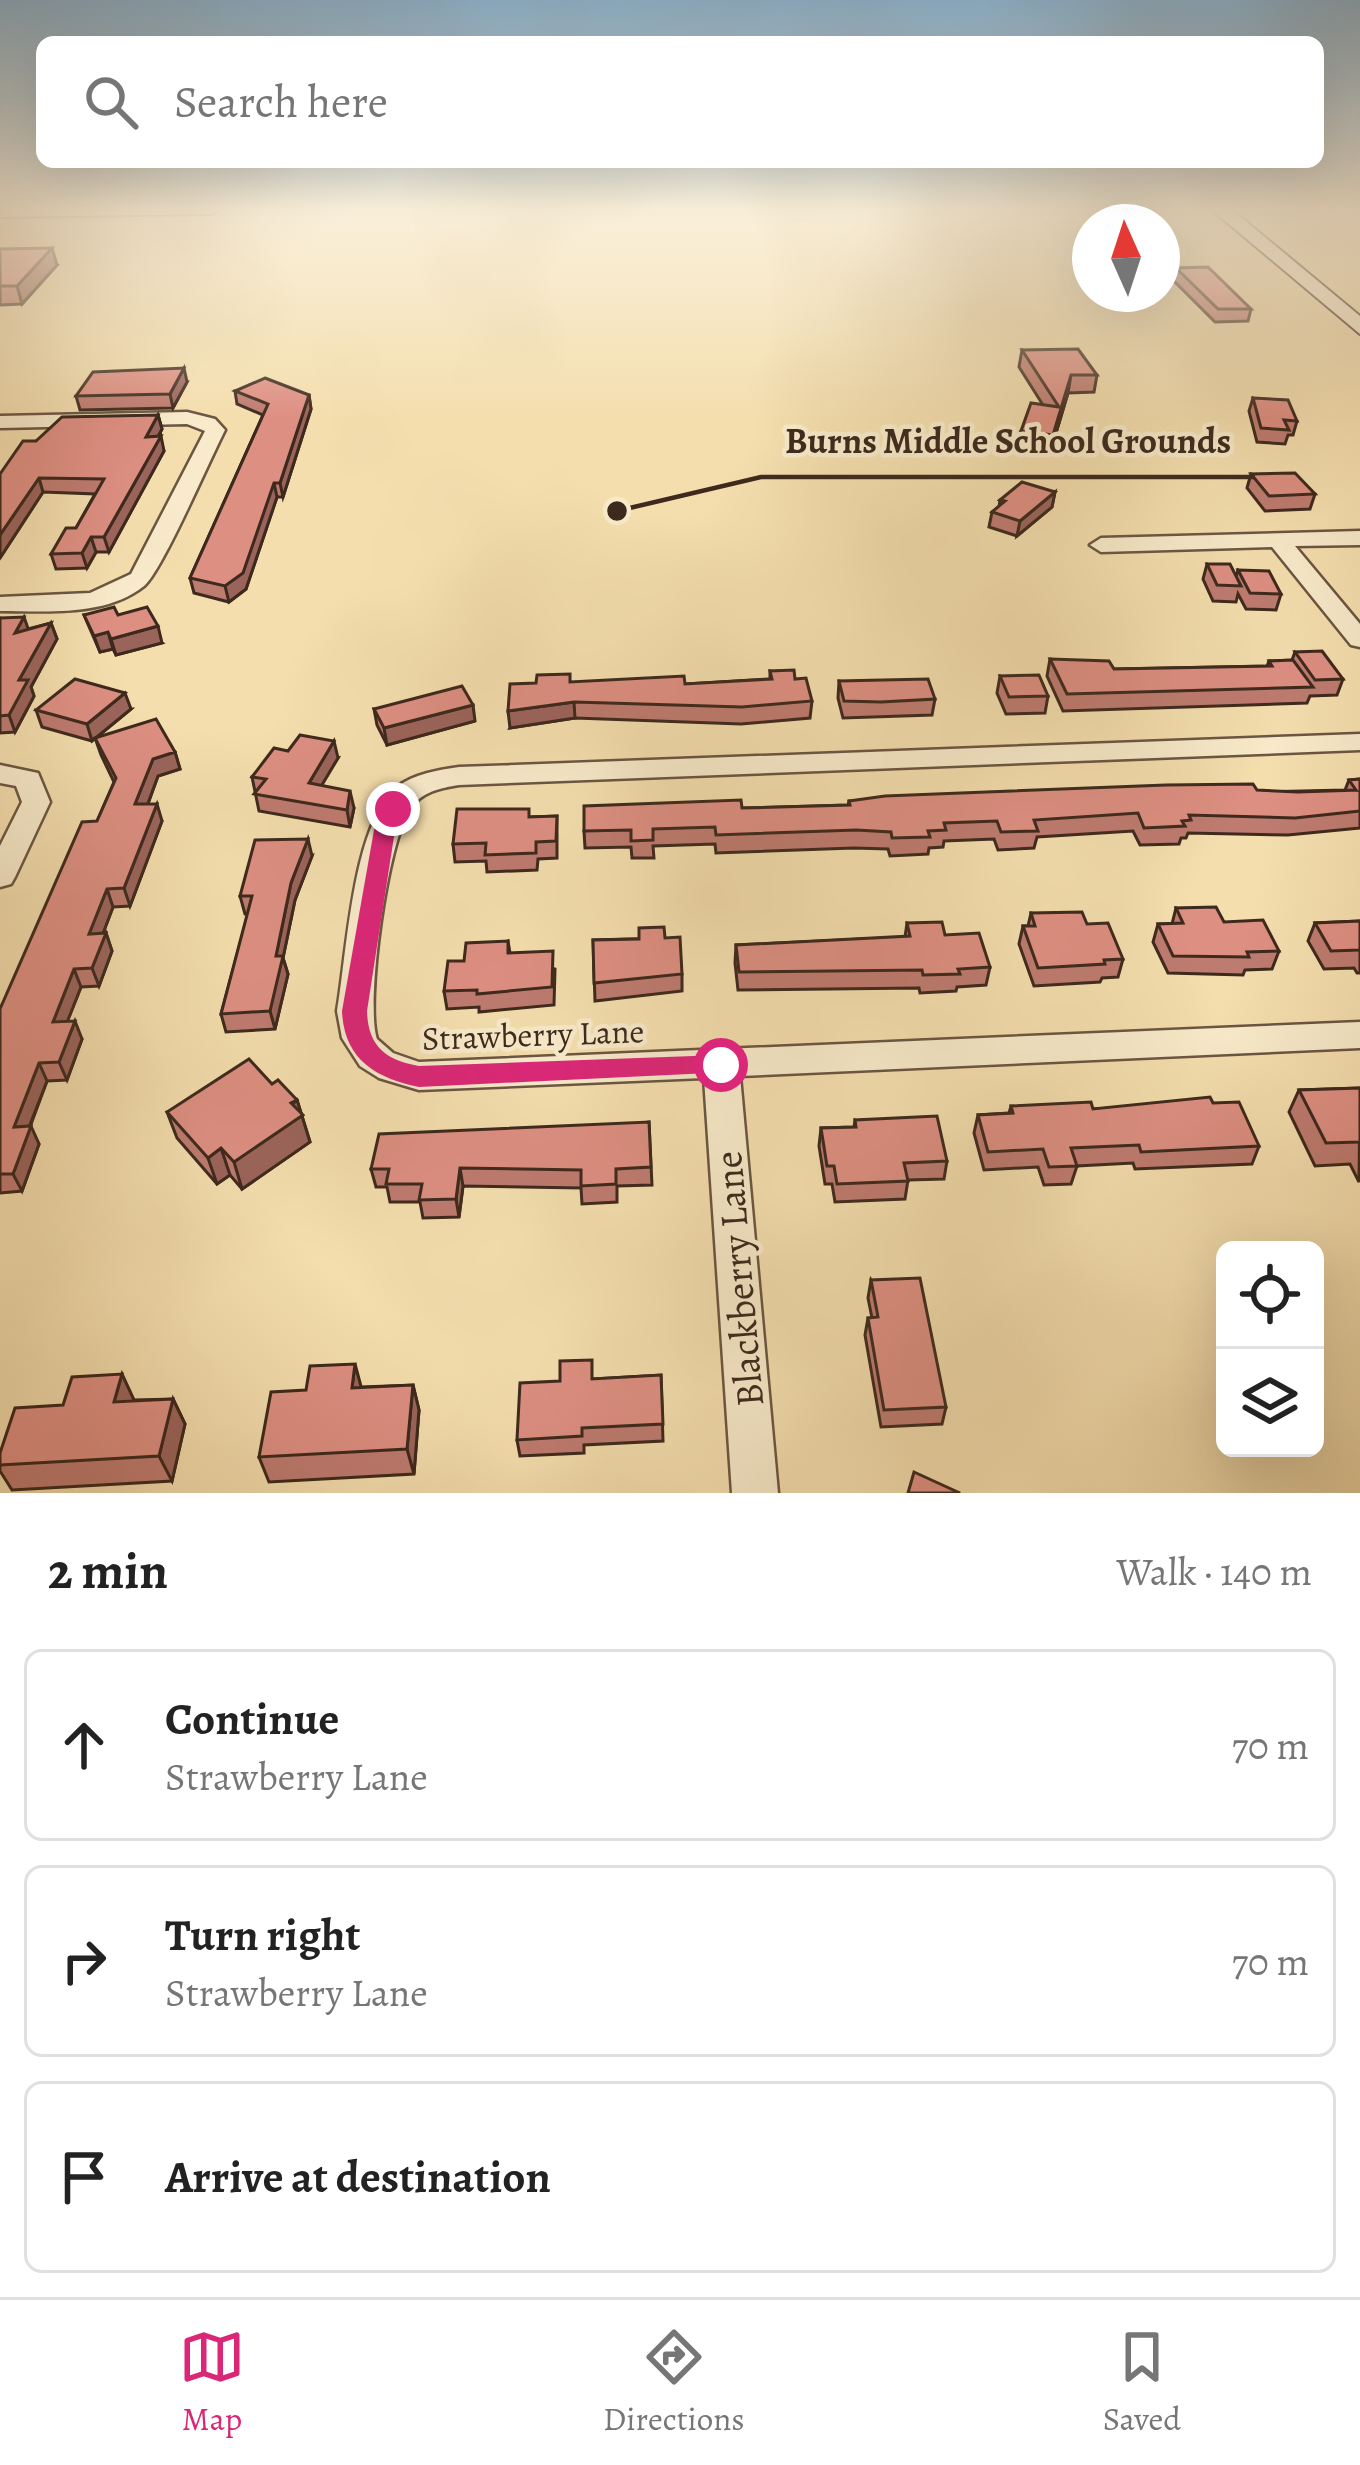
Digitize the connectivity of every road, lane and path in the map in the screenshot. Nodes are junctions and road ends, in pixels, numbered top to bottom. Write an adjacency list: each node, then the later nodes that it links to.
1 (1303, 279): 2 (main road)
2 (1360, 327)
3 (1, 424): 7 (street)
4 (1360, 538): 5 (street)
5 (1279, 541): 6 (street); 8 (street)
6 (1101, 545)
7 (0, 604)
8 (1360, 640)
9 (1360, 742): 13 (street, Strawberry Lane)
10 (0, 774): 11 (street)
11 (0, 877)
12 (1360, 1035): 13 (street, Strawberry Lane)
13 (721, 1065): 14 (street, Blackberry Lane)
14 (755, 1493)

